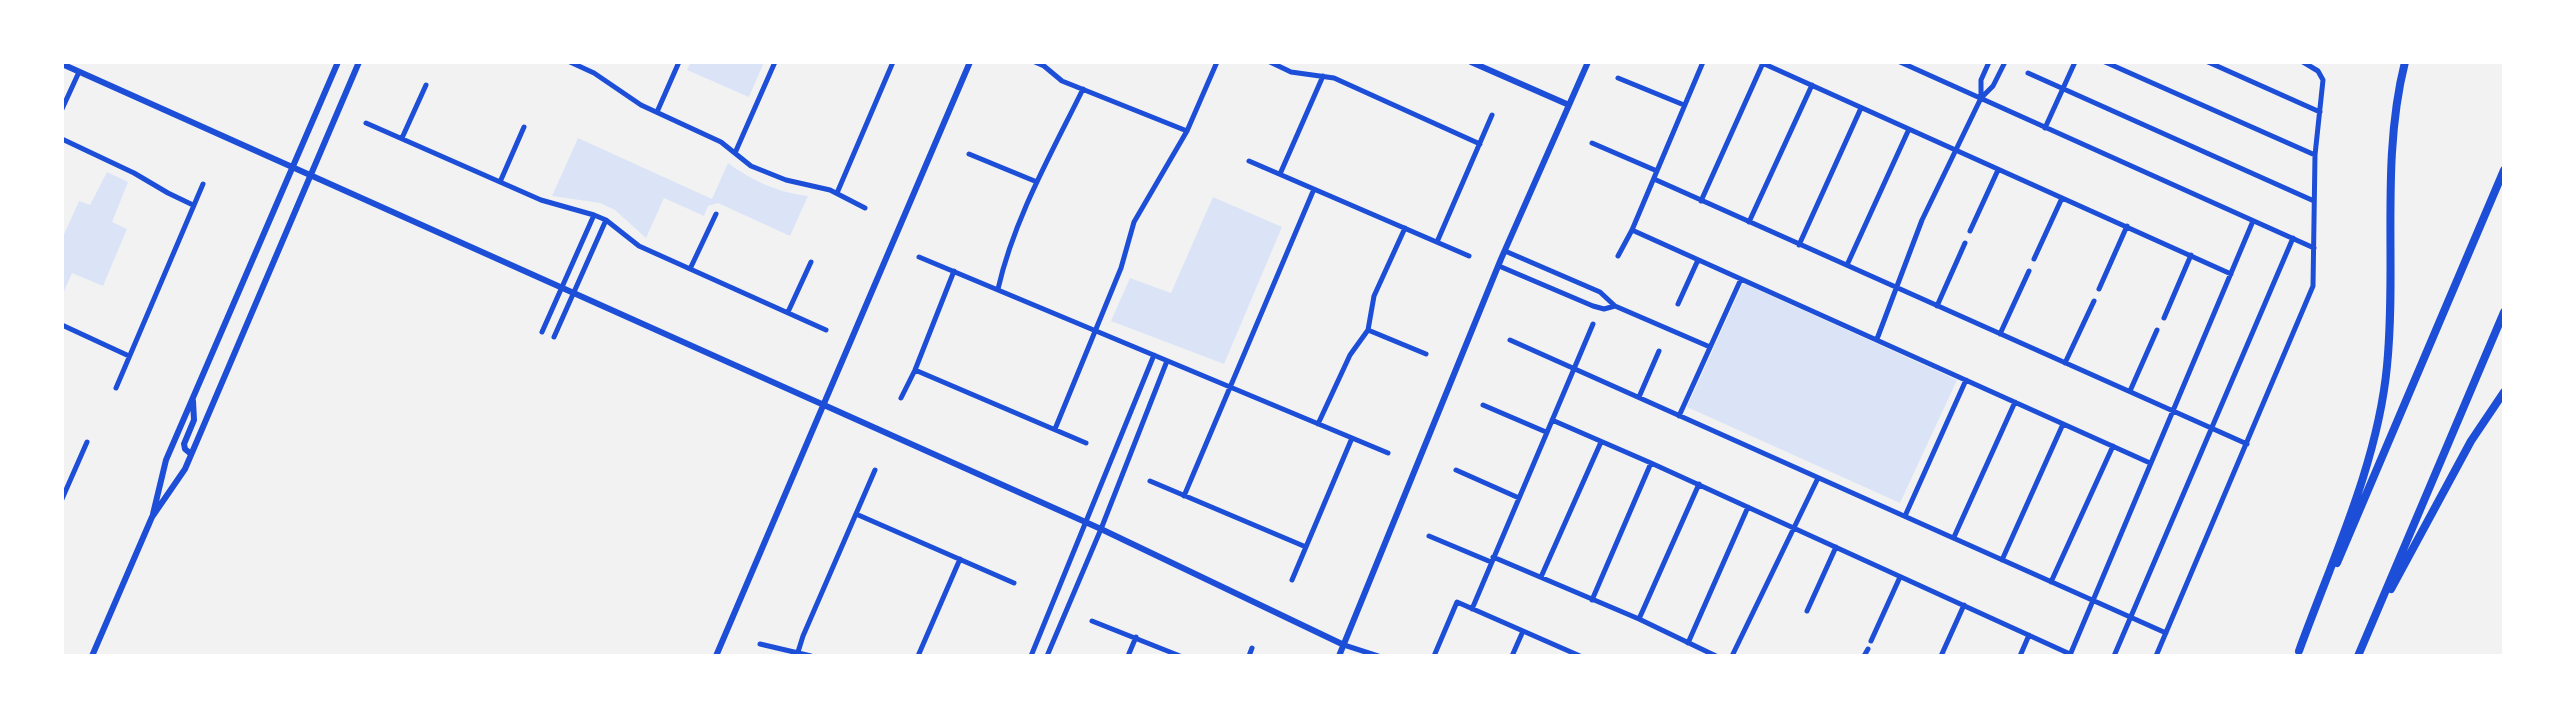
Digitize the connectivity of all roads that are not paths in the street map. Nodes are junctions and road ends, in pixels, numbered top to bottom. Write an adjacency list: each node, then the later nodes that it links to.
1 (338, 62): 59 (street)
2 (359, 62): 64 (street)
3 (570, 62): 42 (street)
4 (679, 62): 42 (street)
5 (775, 62): 55 (street)
6 (893, 62): 70 (street)
7 (970, 62): 146 (street)
8 (1035, 62): 26 (street)
9 (1217, 62): 49 (street)
10 (1270, 62): 27 (street)
11 (1290, 62): 27 (street)
12 (1471, 62): 38 (street)
13 (1588, 62): 38 (street)
14 (1703, 62): 39 (street)
15 (1900, 62): 29 (street)
16 (1927, 62): 29 (street)
17 (1989, 62): 37 (street)
18 (2005, 62): 37 (street)
19 (2075, 62): 36 (street)
20 (2105, 62): 57 (street)
21 (2208, 62): 43 (street)
22 (2303, 62): 43 (street)
23 (2405, 62): 213 (highway)
24 (1761, 63): 34 (street); 72 (street)
25 (62, 64): 28 (street)
26 (1045, 64): 35 (street)
27 (1287, 70): 31 (street)
28 (79, 72): 41 (street); 59 (street)
29 (1923, 72): 37 (street)
30 (2028, 73): 36 (street)
31 (1323, 76): 53 (street); 63 (street)
32 (1618, 78): 39 (street)
33 (426, 85): 50 (street)
34 (1812, 85): 40 (street); 80 (street)
35 (1083, 89): 49 (street); 67 (street)
36 (2063, 89): 47 (street); 73 (street)
37 (1981, 98): 47 (street); 54 (street)
38 (1569, 105): 90 (street)
39 (1684, 105): 62 (street)
40 (1861, 108): 48 (street); 88 (street)
41 (62, 109)
42 (657, 112): 55 (street)
43 (2320, 112): 57 (street)
44 (1492, 115): 53 (street)
45 (366, 123): 50 (street)
46 (524, 127): 66 (street)
47 (2045, 128): 79 (street)
48 (1909, 129): 54 (street); 98 (street)
49 (1187, 131): 120 (street)
50 (402, 138): 66 (street)
51 (62, 139): 74 (street)
52 (1592, 143): 62 (street)
53 (1480, 144): 86 (street)
54 (1957, 150): 60 (street); 107 (street)
55 (735, 153): 70 (street)
56 (969, 154): 67 (street)
57 (2315, 155): 73 (street)
58 (1249, 161): 63 (street)
59 (292, 169): 64 (street); 142 (street)
60 (1998, 170): 71 (street); 84 (street)
61 (2504, 170): 213 (highway)
62 (1657, 171): 65 (street)
63 (1280, 174): 69 (street)
64 (310, 177): 105 (street); 163 (street)
65 (1654, 179): 72 (street); 83 (street)
66 (500, 182): 77 (street)
67 (1037, 182): 106 (street)
68 (203, 184): 74 (street)
69 (1314, 189): 82 (street); 138 (street)
70 (837, 193): 75 (street)
71 (2062, 198): 81 (street); 95 (street)
72 (1701, 201): 80 (street)
73 (2314, 201): 89 (street)
74 (194, 205): 132 (street)
75 (865, 208)
76 (716, 214): 100 (street)
77 (594, 215): 78 (street); 105 (street)
78 (606, 220): 100 (street); 109 (street)
79 (2253, 221): 85 (street); 103 (street)
80 (1749, 222): 88 (street)
81 (2127, 226): 91 (street); 108 (street)
82 (1405, 228): 86 (street); 121 (street)
83 (1632, 230): 93 (street); 96 (street)
84 (1970, 231)
85 (2293, 238): 89 (street); 154 (street)
86 (1437, 242): 92 (street)
87 (1965, 243): 113 (street)
88 (1799, 245): 98 (street)
89 (2314, 248): 160 (street)
90 (1505, 251): 99 (street); 112 (street)
91 (2191, 255): 103 (street); 116 (street)
92 (1469, 256)
93 (1618, 256)
94 (919, 257): 101 (street)
95 (2034, 259)
96 (1698, 260): 104 (street); 111 (street)
97 (811, 262): 114 (street)
98 (1847, 265): 107 (street)
99 (1499, 266): 112 (street); 209 (street)
100 (690, 269): 114 (street)
101 (954, 271): 106 (street); 136 (street)
102 (2029, 271): 124 (street)
103 (2231, 274): 148 (street)
104 (1741, 279): 126 (street); 128 (street)
105 (562, 287): 109 (street); 123 (street)
106 (998, 289): 120 (street)
107 (1897, 289): 113 (street); 126 (street)
108 (2099, 289)
109 (574, 293): 125 (street); 146 (street)
110 (2094, 301): 134 (street)
111 (1678, 304)
112 (1615, 306): 128 (street)
113 (1937, 306): 124 (street)
114 (788, 312): 119 (street)
115 (2504, 312): 202 (highway)
116 (2164, 318)
117 (1593, 324): 135 (street)
118 (62, 325): 132 (street)
119 (826, 330)
120 (1095, 330): 131 (street); 153 (street)
121 (1368, 330): 130 (street); 151 (street)
122 (2157, 330): 140 (street)
123 (542, 332)
124 (2000, 334): 134 (street)
125 (554, 337)
126 (1877, 339): 137 (street)
127 (1510, 340): 135 (street)
128 (1710, 347): 149 (street)
129 (1659, 351): 143 (street)
130 (1426, 354)
131 (1154, 355): 133 (street); 178 (street)
132 (129, 356): 139 (street)
133 (1167, 361): 138 (street); 179 (street)
134 (2065, 363): 140 (street)
135 (1574, 368): 143 (street); 150 (street)
136 (915, 370): 144 (street); 153 (street)
137 (1966, 380): 145 (street); 176 (street)
138 (1230, 387): 151 (street); 171 (street)
139 (116, 388)
140 (2130, 392): 148 (street)
141 (2504, 392): 202 (highway)
142 (193, 397): 163 (street); 177 (street)
143 (1639, 397): 149 (street)
144 (901, 398)
145 (2015, 402): 152 (street); 182 (street)
146 (823, 405): 178 (street); 216 (street)
147 (1483, 405): 155 (street)
148 (2172, 410): 154 (street); 165 (street)
149 (1679, 416): 168 (street)
150 (1552, 420): 155 (street); 158 (street)
151 (1318, 424): 156 (street)
152 (2063, 424): 161 (street); 187 (street)
153 (1055, 429): 159 (street)
154 (2211, 429): 160 (street); 198 (street)
155 (1546, 432): 172 (street)
156 (1352, 438): 162 (street); 183 (street)
157 (87, 442): 173 (street)
158 (1601, 442): 164 (street); 188 (street)
159 (1086, 443)
160 (2247, 444): 203 (street)
161 (2113, 446): 165 (street); 191 (street)
162 (1388, 453)
163 (191, 454): 177 (street)
164 (1651, 463): 170 (street); 193 (street)
165 (2150, 463): 194 (street)
166 (875, 470): 175 (street)
167 (1456, 470): 172 (street)
168 (1818, 478): 176 (street); 180 (street)
169 (1150, 481): 171 (street)
170 (1699, 484): 174 (street); 199 (street)
171 (1184, 496): 183 (street)
172 (1519, 498): 186 (street)
173 (62, 499)
174 (1748, 507): 180 (street); 207 (street)
175 (856, 514): 185 (street); 212 (street)
176 (1905, 516): 182 (street)
177 (152, 517): 215 (street)
178 (1086, 523): 179 (street); 219 (street)
179 (1101, 529): 209 (street); 220 (street)
180 (1795, 529): 184 (street); 230 (street)
181 (1429, 536): 186 (street)
182 (1954, 537): 187 (street)
183 (1306, 547): 190 (street)
184 (1836, 547): 189 (street); 197 (street)
185 (960, 559): 192 (street); 218 (street)
186 (1492, 559): 188 (street); 196 (street)
187 (2002, 560): 191 (street)
188 (1541, 577): 193 (street)
189 (1900, 577): 195 (street); 206 (street)
190 (1292, 580)
191 (2051, 582): 194 (street)
192 (1014, 583)
193 (1592, 600): 199 (street)
194 (2092, 600): 198 (street); 214 (street)
195 (1964, 605): 204 (street); 232 (street)
196 (1472, 609): 201 (street); 226 (street)
197 (1807, 611)
198 (2130, 617): 203 (street); 234 (street)
199 (1639, 619): 207 (street)
200 (1092, 621): 205 (street)
201 (1523, 631): 227 (street); 228 (street)
202 (2368, 632): 236 (highway)
203 (2166, 633): 235 (street)
204 (2029, 635): 214 (street); 233 (street)
205 (1136, 637): 221 (street); 222 (street)
206 (1871, 641)
207 (1688, 643): 229 (street)
208 (760, 644): 212 (street)
209 (1344, 645): 224 (street); 225 (street)
210 (1252, 648): 223 (street)
211 (1868, 649): 231 (street)
212 (798, 652): 217 (street)
213 (2298, 654)
214 (2070, 655)
215 (92, 656)
216 (716, 656)
217 (811, 656)
218 (918, 656)
219 (1031, 656)
220 (1047, 656)
221 (1128, 656)
222 (1180, 656)
223 (1249, 656)
224 (1339, 656)
225 (1378, 656)
226 (1434, 656)
227 (1512, 656)
228 (1580, 656)
229 (1716, 656)
230 (1732, 656)
231 (1864, 656)
232 (1941, 656)
233 (2020, 656)
234 (2114, 656)
235 (2156, 656)
236 (2358, 656)

